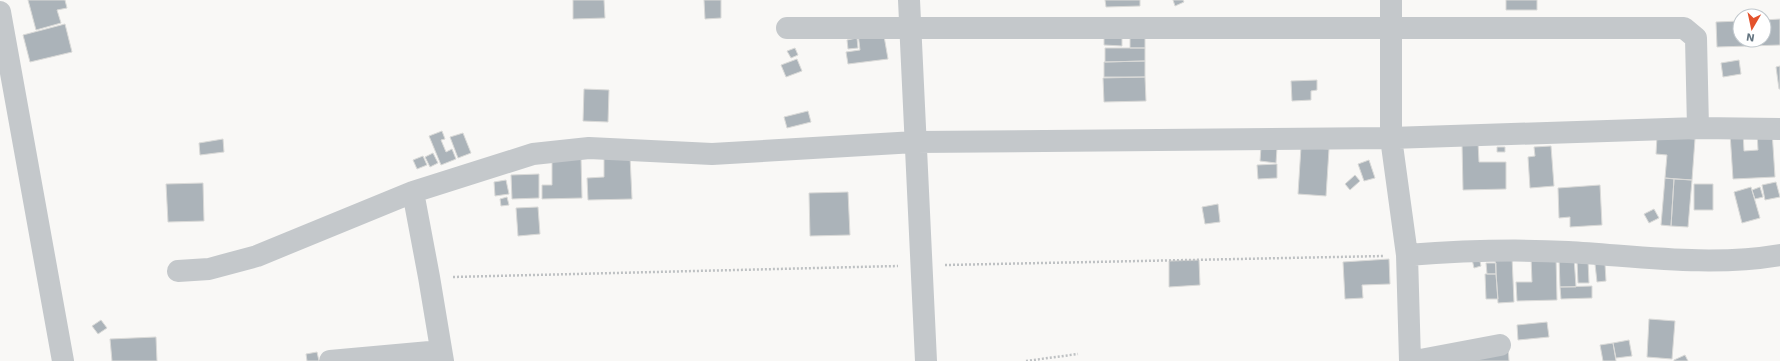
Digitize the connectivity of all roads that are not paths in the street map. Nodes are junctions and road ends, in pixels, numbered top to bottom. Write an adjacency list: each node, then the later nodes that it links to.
1 (909, 0): 5 (street)
2 (1391, 0): 6 (street)
3 (0, 12): 17 (street)
4 (787, 28): 5 (street)
5 (910, 28): 6 (street); 10 (street)
6 (1390, 28): 7 (street); 9 (street)
7 (1698, 128): 8 (street); 9 (street)
8 (1780, 129)
9 (1391, 138): 10 (street); 12 (street)
10 (915, 142): 11 (street); 19 (street)
11 (412, 192): 14 (street); 16 (street)
12 (1407, 255): 13 (street); 20 (street)
13 (1780, 255)
14 (178, 271)
15 (1500, 345): 21 (street)
16 (442, 356): 18 (street)
17 (62, 361)
18 (330, 361)
19 (926, 361)
20 (1410, 361)
21 (1415, 361)

